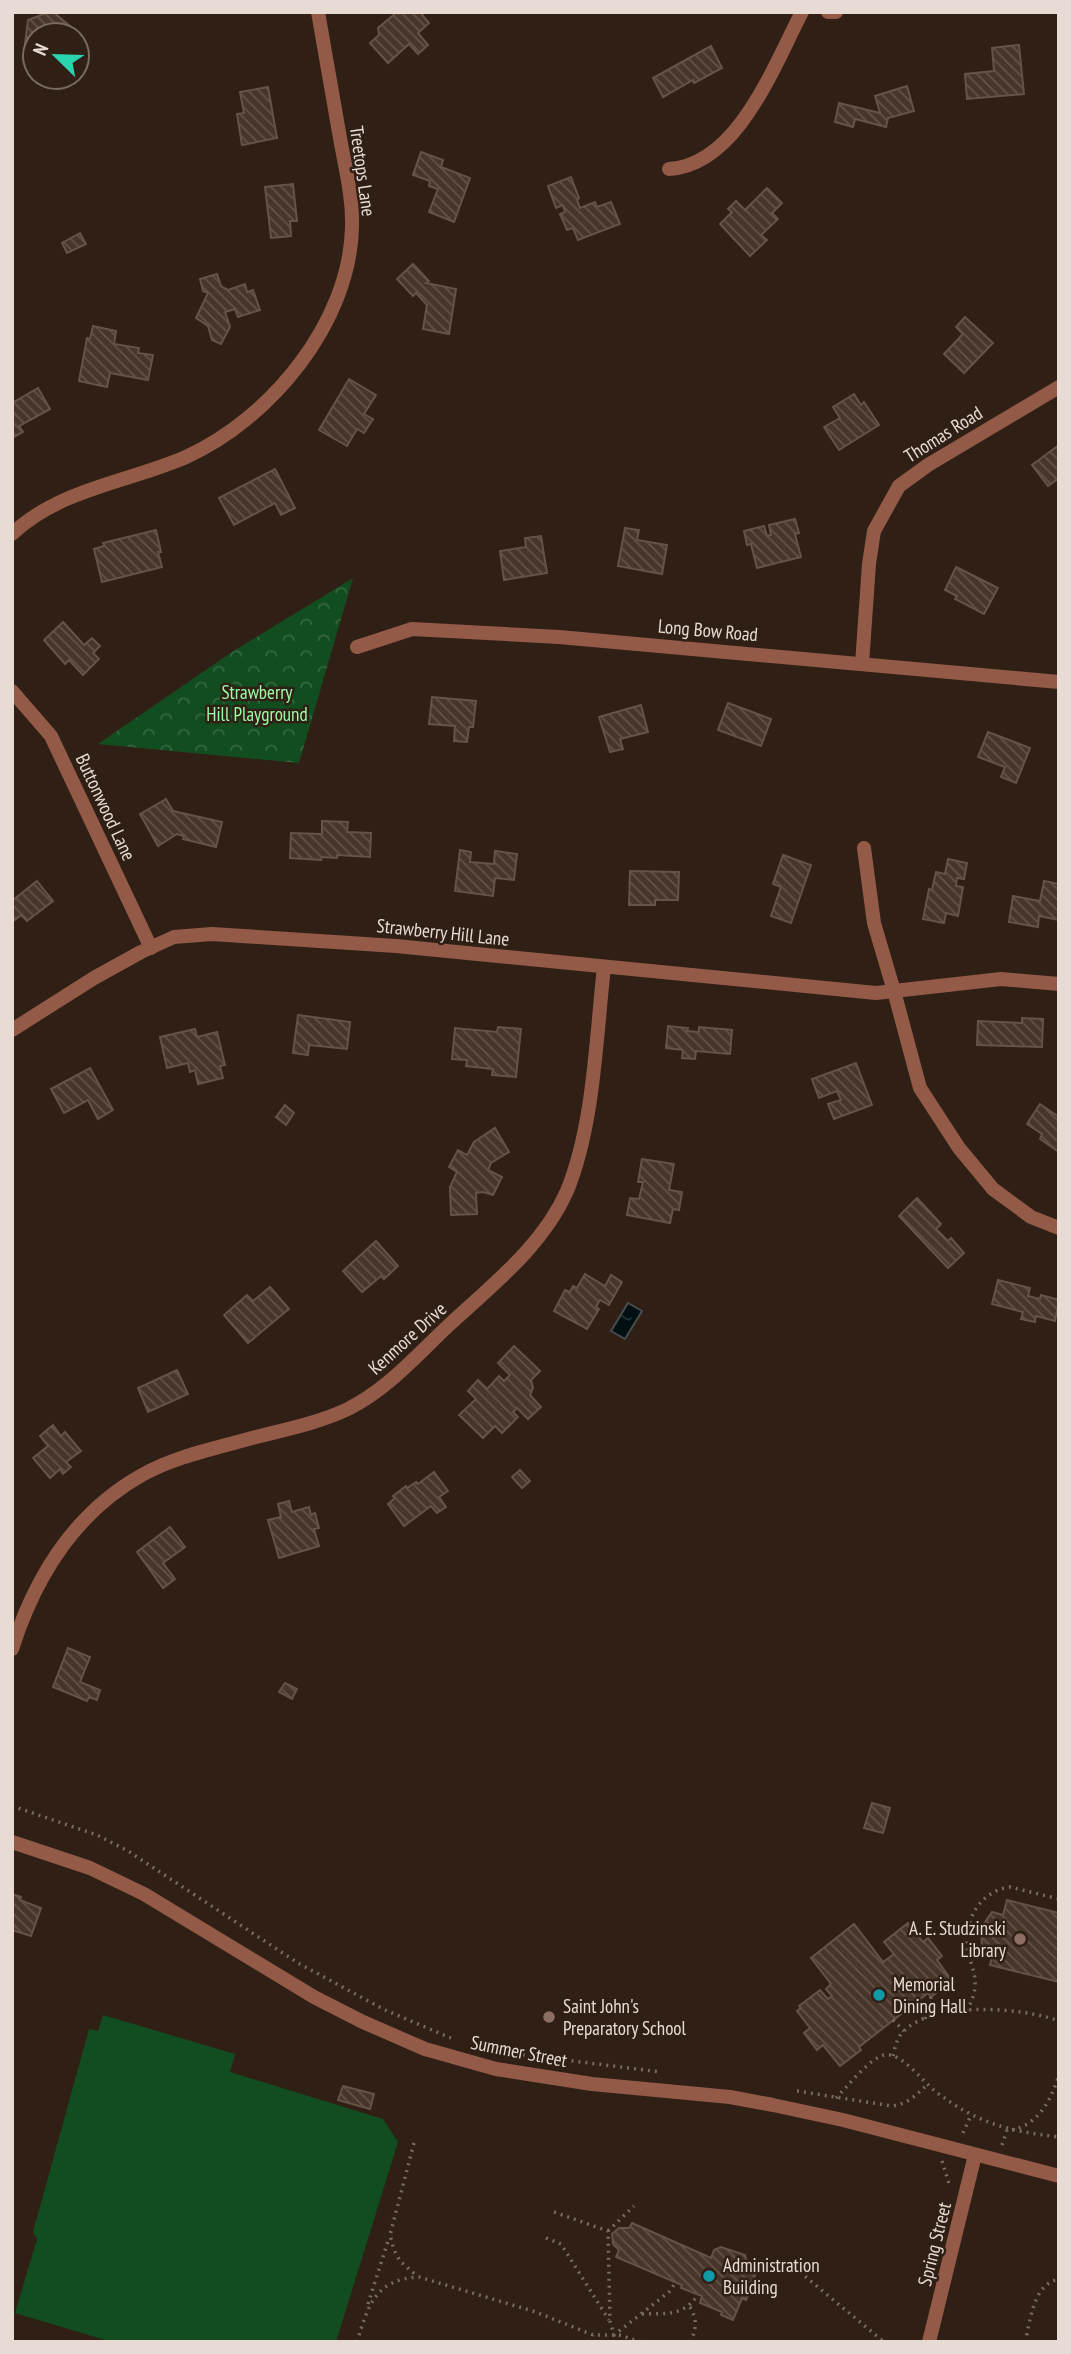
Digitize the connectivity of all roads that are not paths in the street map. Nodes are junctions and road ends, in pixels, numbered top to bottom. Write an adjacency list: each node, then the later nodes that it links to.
1 (318, 12): 7 (street, Treetops Lane)
2 (802, 12): 5 (street)
3 (828, 12): 4 (street)
4 (836, 12)
5 (669, 169)
6 (1059, 387): 9 (street, Thomas Road)
7 (12, 534)
8 (356, 647): 9 (street, Long Bow Road)
9 (862, 664): 10 (street, Long Bow Road)
10 (1059, 682)
11 (12, 691): 13 (street, Buttonwood Lane)
12 (864, 848): 16 (street)
13 (151, 948): 14 (street, Strawberry Hill Lane); 17 (street, Strawberry Hill Lane)
14 (604, 967): 16 (street, Strawberry Hill Lane); 19 (street, Kenmore Drive)
15 (1059, 984): 16 (street, Strawberry Hill Lane)
16 (894, 992): 18 (street)
17 (12, 1030)
18 (1059, 1228)
19 (12, 1649)
20 (12, 1842): 21 (street, Summer Street)
21 (975, 2155): 22 (street, Summer Street); 23 (street, Spring Street)
22 (1059, 2176)
23 (929, 2342)

